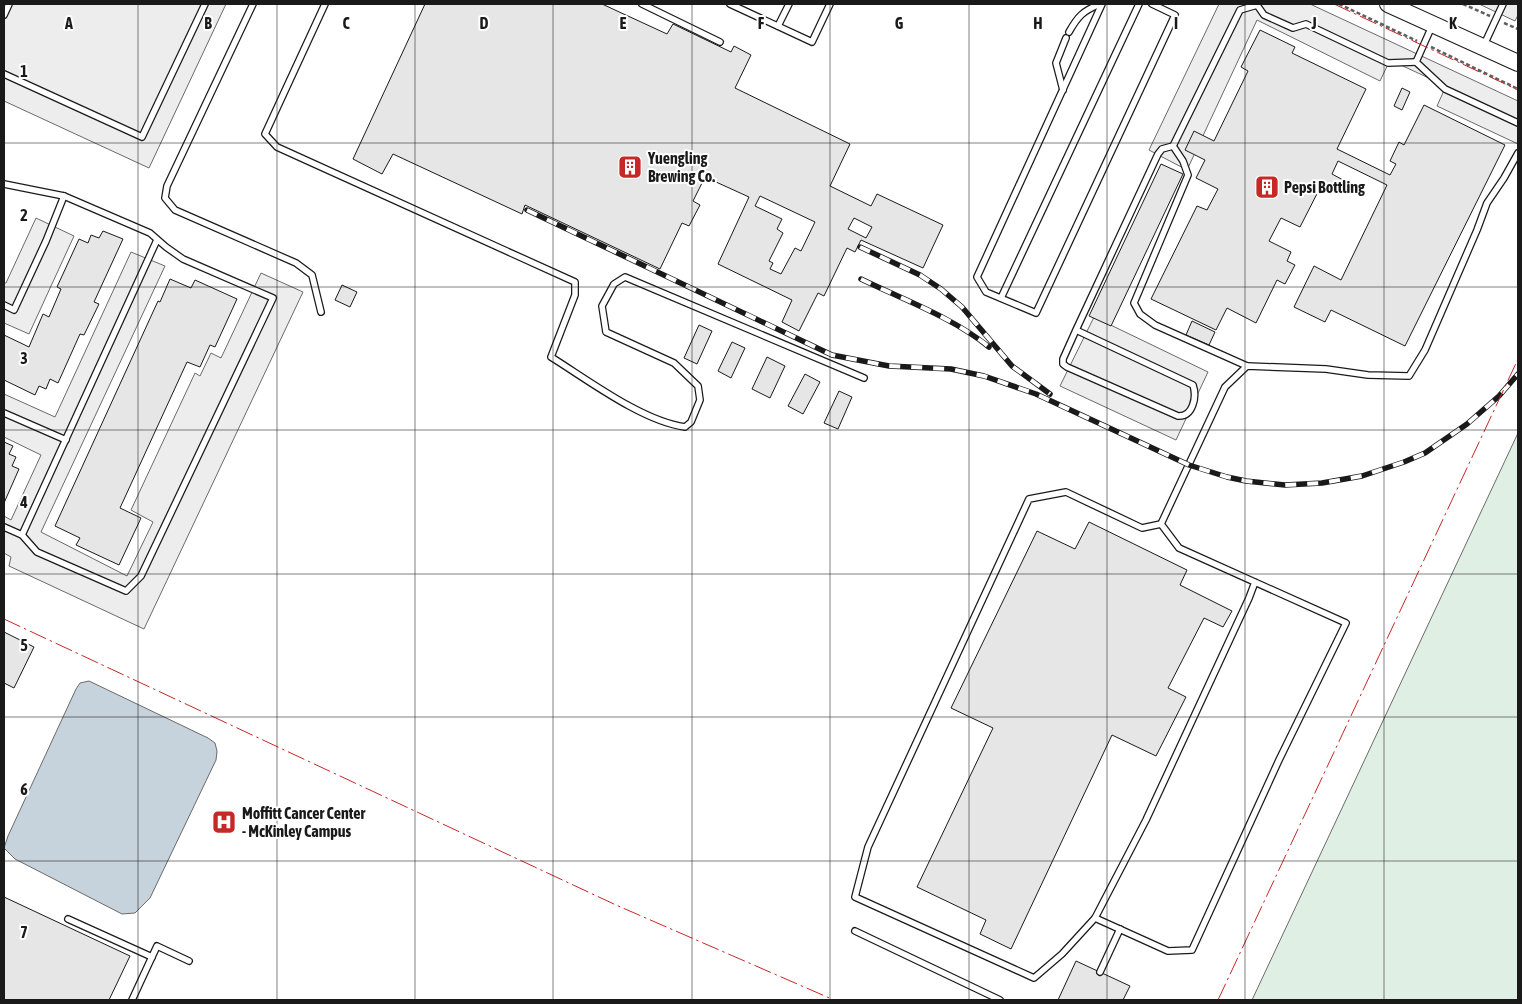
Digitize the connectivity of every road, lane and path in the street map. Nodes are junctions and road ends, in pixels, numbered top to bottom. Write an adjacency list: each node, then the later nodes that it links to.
1 (9, 4): 15 (lane)
2 (205, 4): 24 (lane)
3 (252, 4): 34 (lane)
4 (325, 4): 37 (lane)
5 (642, 4): 20 (lane)
6 (730, 4): 17 (lane)
7 (789, 4): 17 (lane)
8 (830, 4): 17 (lane)
9 (1101, 4): 18 (lane); 25 (lane)
10 (1139, 4): 32 (lane)
11 (1152, 4): 32 (lane)
12 (1257, 4): 22 (lane); 27 (lane)
13 (1388, 4): 16 (main road)
14 (1503, 4): 21 (lane)
15 (4, 15)
16 (1433, 24): 21 (main road); 22 (lane)
17 (778, 26)
18 (1069, 32)
19 (1066, 38): 25 (lane)
20 (720, 42)
21 (1483, 47): 23 (main road)
22 (1416, 62): 26 (lane)
23 (1518, 63)
24 (4, 74)
25 (1063, 90): 32 (lane)
26 (1518, 123)
27 (1173, 146): 35 (lane); 36 (lane)
28 (1518, 153): 36 (lane)
29 (4, 184): 30 (lane)
30 (64, 196): 31 (lane); 33 (lane)
31 (157, 240): 39 (lane); 42 (lane)
32 (1001, 298)
33 (4, 305)
34 (321, 312)
35 (1076, 330): 35 (lane)
36 (1247, 366): 40 (lane)
37 (864, 378)
38 (4, 413): 39 (lane)
39 (66, 440): 42 (lane)
40 (1160, 524): 43 (lane); 45 (lane)
41 (4, 527): 42 (lane)
42 (22, 535)
43 (1255, 582): 45 (lane); 46 (lane)
44 (68, 918): 48 (lane)
45 (1095, 918): 46 (lane)
46 (1120, 929): 50 (lane)
47 (855, 931): 52 (lane)
48 (152, 957): 49 (lane); 51 (lane)
49 (189, 962)
50 (1100, 972)
51 (132, 1000)
52 (1000, 1000)

